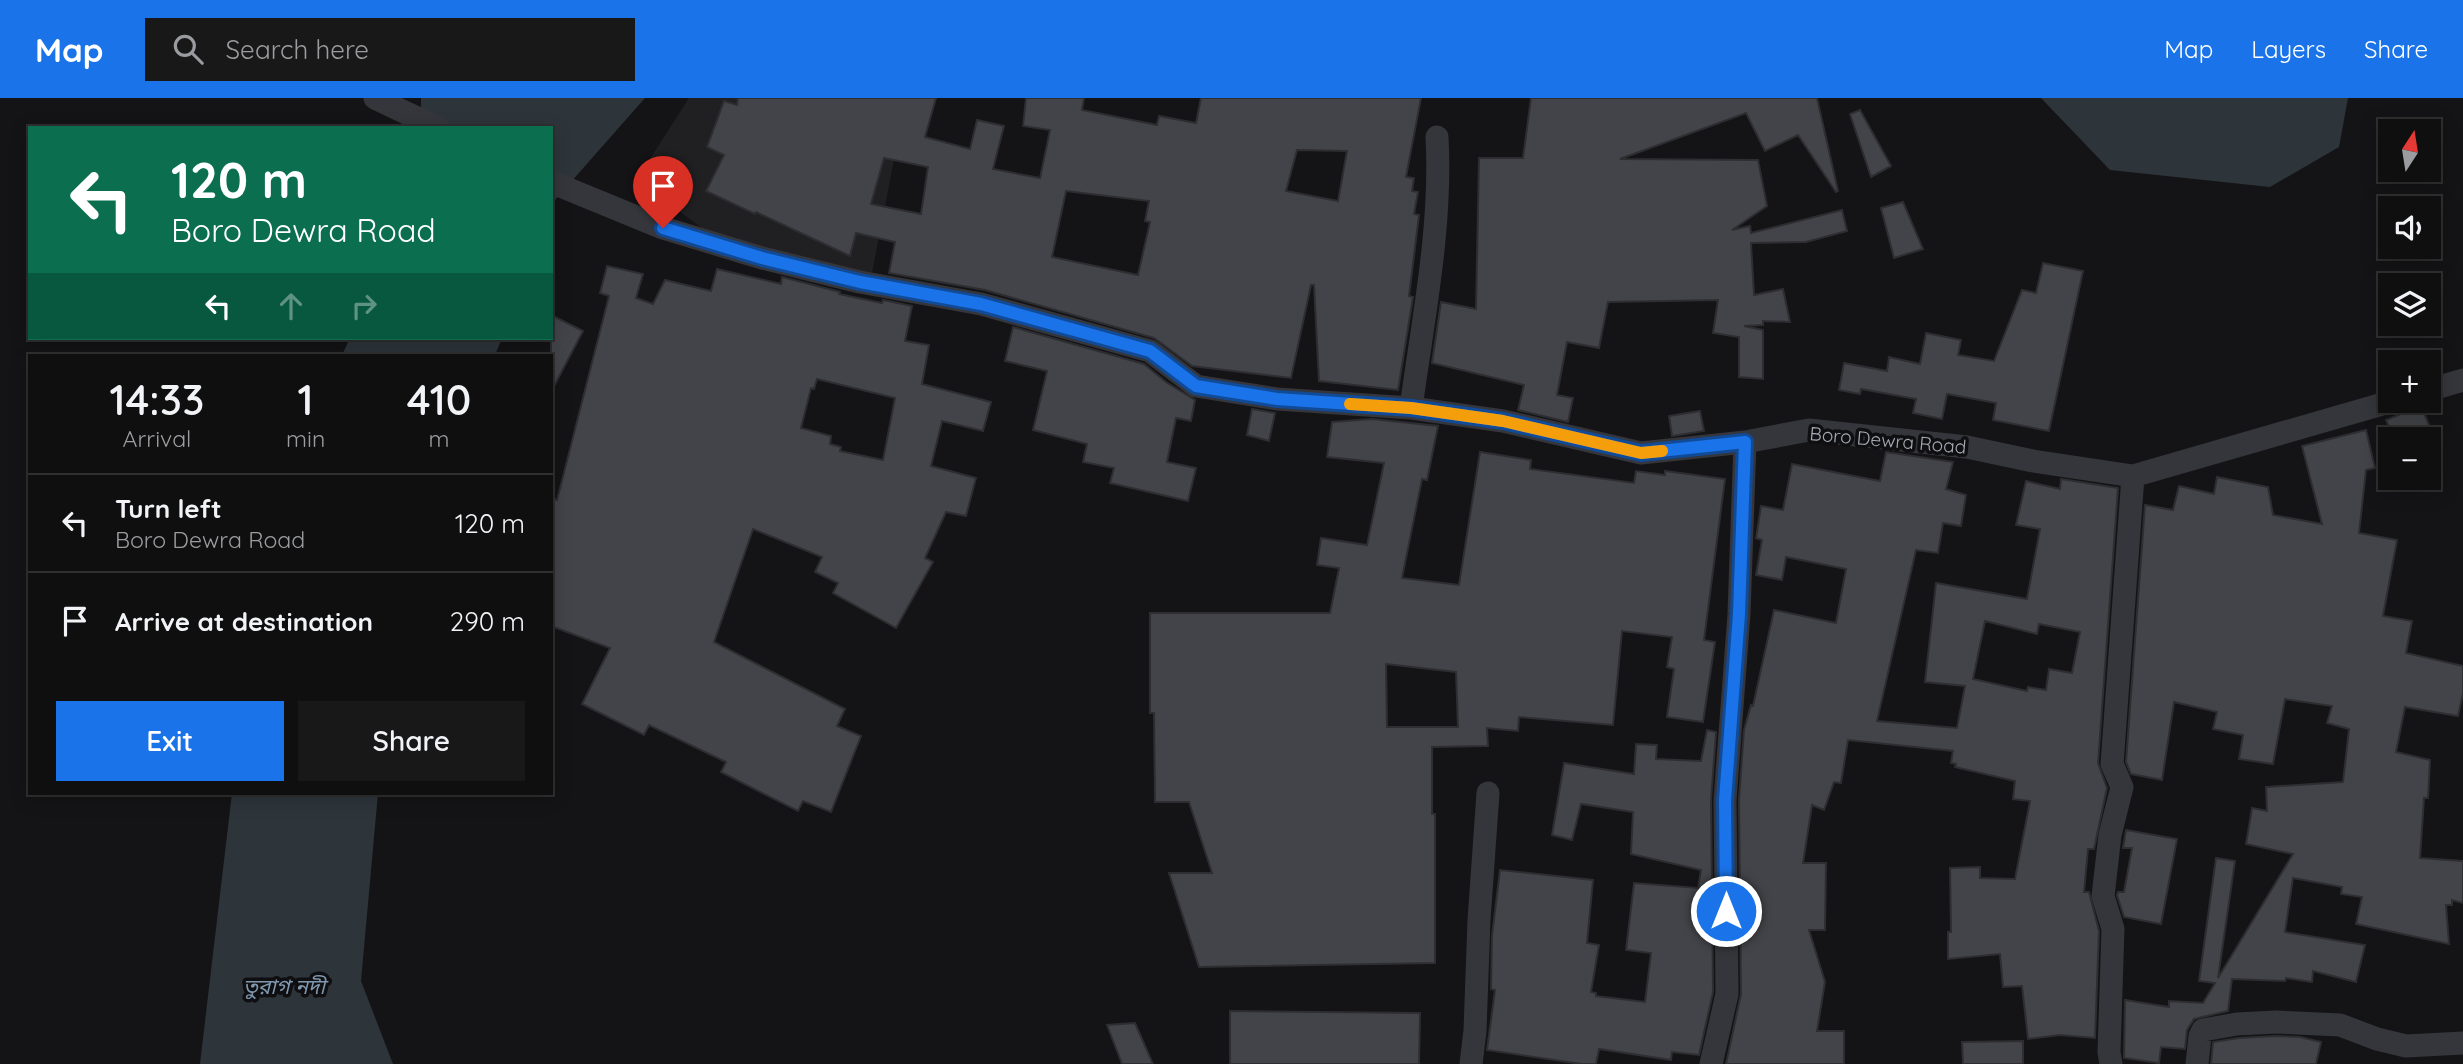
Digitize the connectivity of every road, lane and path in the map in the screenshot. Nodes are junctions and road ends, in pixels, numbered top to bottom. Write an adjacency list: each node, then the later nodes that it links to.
1 (378, 99): 2 (street)
2 (434, 126)
3 (1437, 136): 8 (street)
4 (561, 187): 8 (street, Boro Dewra Road)
5 (2463, 380): 6 (street)
6 (2441, 386)
7 (2378, 405): 10 (street, Boro Dewra Road)
8 (1411, 408): 9 (street, Boro Dewra Road)
9 (1745, 442): 10 (street, Boro Dewra Road); 14 (street)
10 (2133, 476): 15 (street)
11 (1488, 793): 13 (street)
12 (2463, 1043): 16 (street)
13 (1471, 1064)
14 (1711, 1064)
15 (2111, 1064)
16 (2197, 1064)

